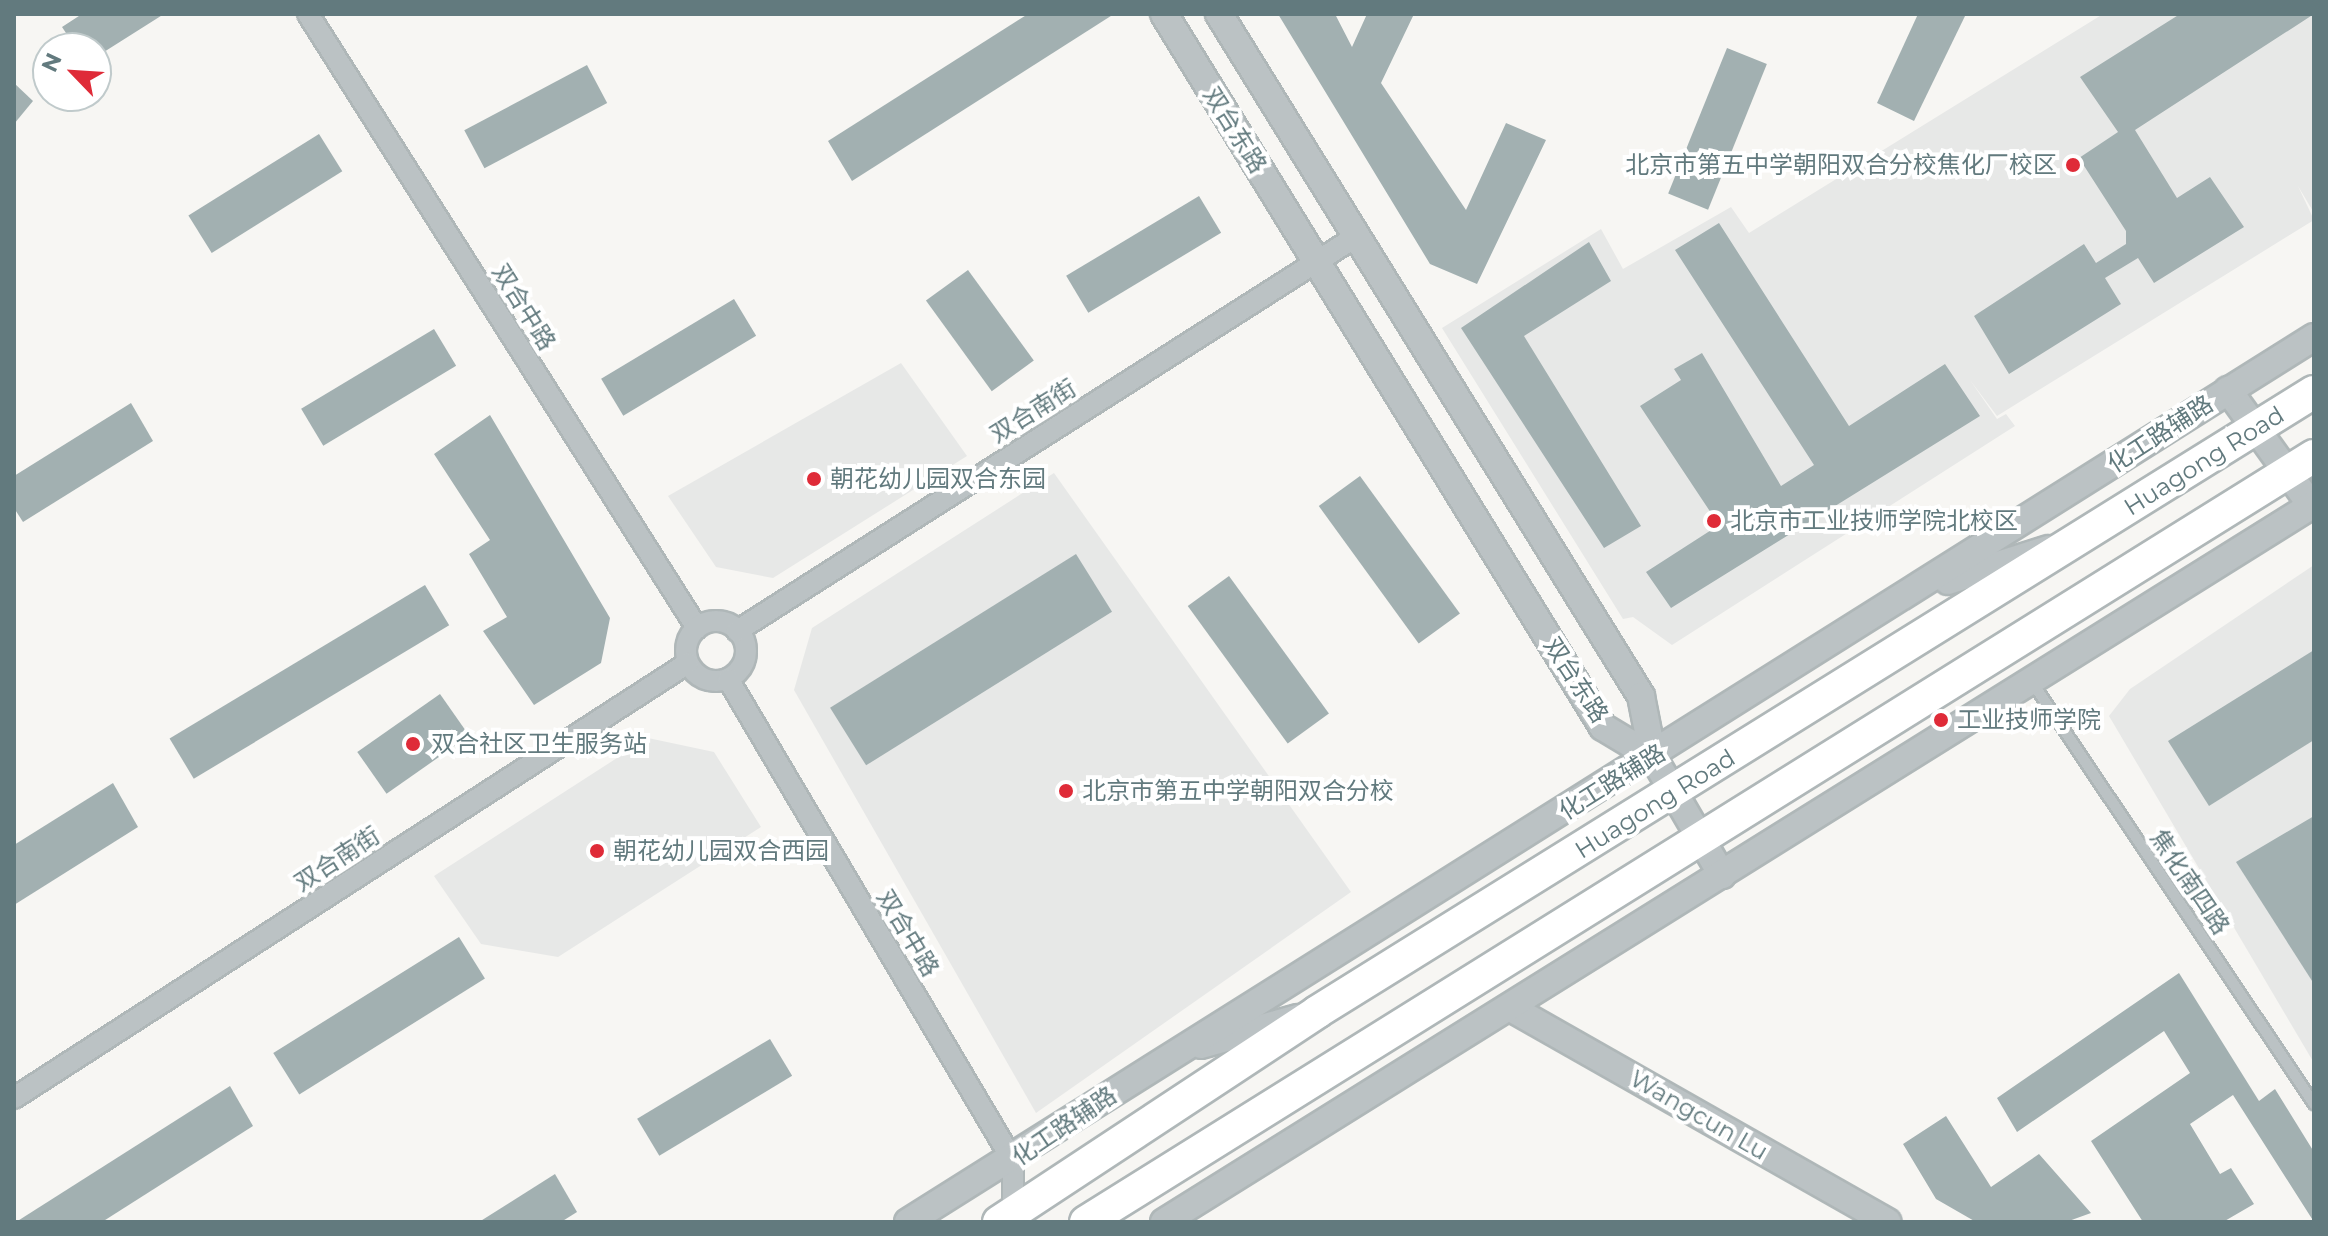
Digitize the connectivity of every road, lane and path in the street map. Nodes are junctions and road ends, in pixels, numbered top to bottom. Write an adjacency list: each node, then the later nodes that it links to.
1 (308, 14): 15 (street, 双合中路)
2 (1164, 14): 5 (street, 双台东路)
3 (1219, 14): 4 (street, 双台东路)
4 (1357, 236): 5 (street, 双合南街); 20 (street, 双台东路)
5 (1316, 262): 16 (street, 双合南街); 20 (street, 双台东路)
6 (2314, 337): 7 (street, 化工路辅路)
7 (2228, 390): 9 (street); 14 (street, 化工路辅路)
8 (2314, 392): 9 (main road, Huagong Road)
9 (2254, 429): 11 (street); 13 (main road, Huagong Road)
10 (2314, 456): 11 (main road)
11 (2286, 474): 12 (street); 22 (main road)
12 (2313, 504): 19 (street)
13 (2081, 538): 14 (street); 21 (main road, Huagong Road)
14 (1913, 593): 20 (street, 化工路辅路)
15 (697, 628): 16 (street); 17 (street)
16 (737, 631): 18 (street)
17 (688, 663): 18 (street); 27 (street, 双合南街)
18 (728, 679): 29 (street, 双合中路)
19 (2032, 682): 23 (street); 28 (lane, 焦化南四路)
20 (1653, 757): 21 (street); 26 (street, 化工路辅路)
21 (1674, 793): 22 (street); 25 (main road, Huagong Road)
22 (1700, 839): 23 (street); 32 (main road)
23 (1722, 875): 24 (street)
24 (1511, 1008): 33 (street); 34 (street, Wangcun Lu)
25 (1317, 1012): 26 (street); 30 (main road, Huagong Road)
26 (1171, 1053): 29 (street, 化工路辅路)
27 (14, 1098)
28 (2314, 1104)
29 (1013, 1161): 30 (street); 31 (street, 化工路辅路)
30 (1008, 1219)
31 (908, 1222)
32 (1086, 1222)
33 (1164, 1222)
34 (1887, 1222)

